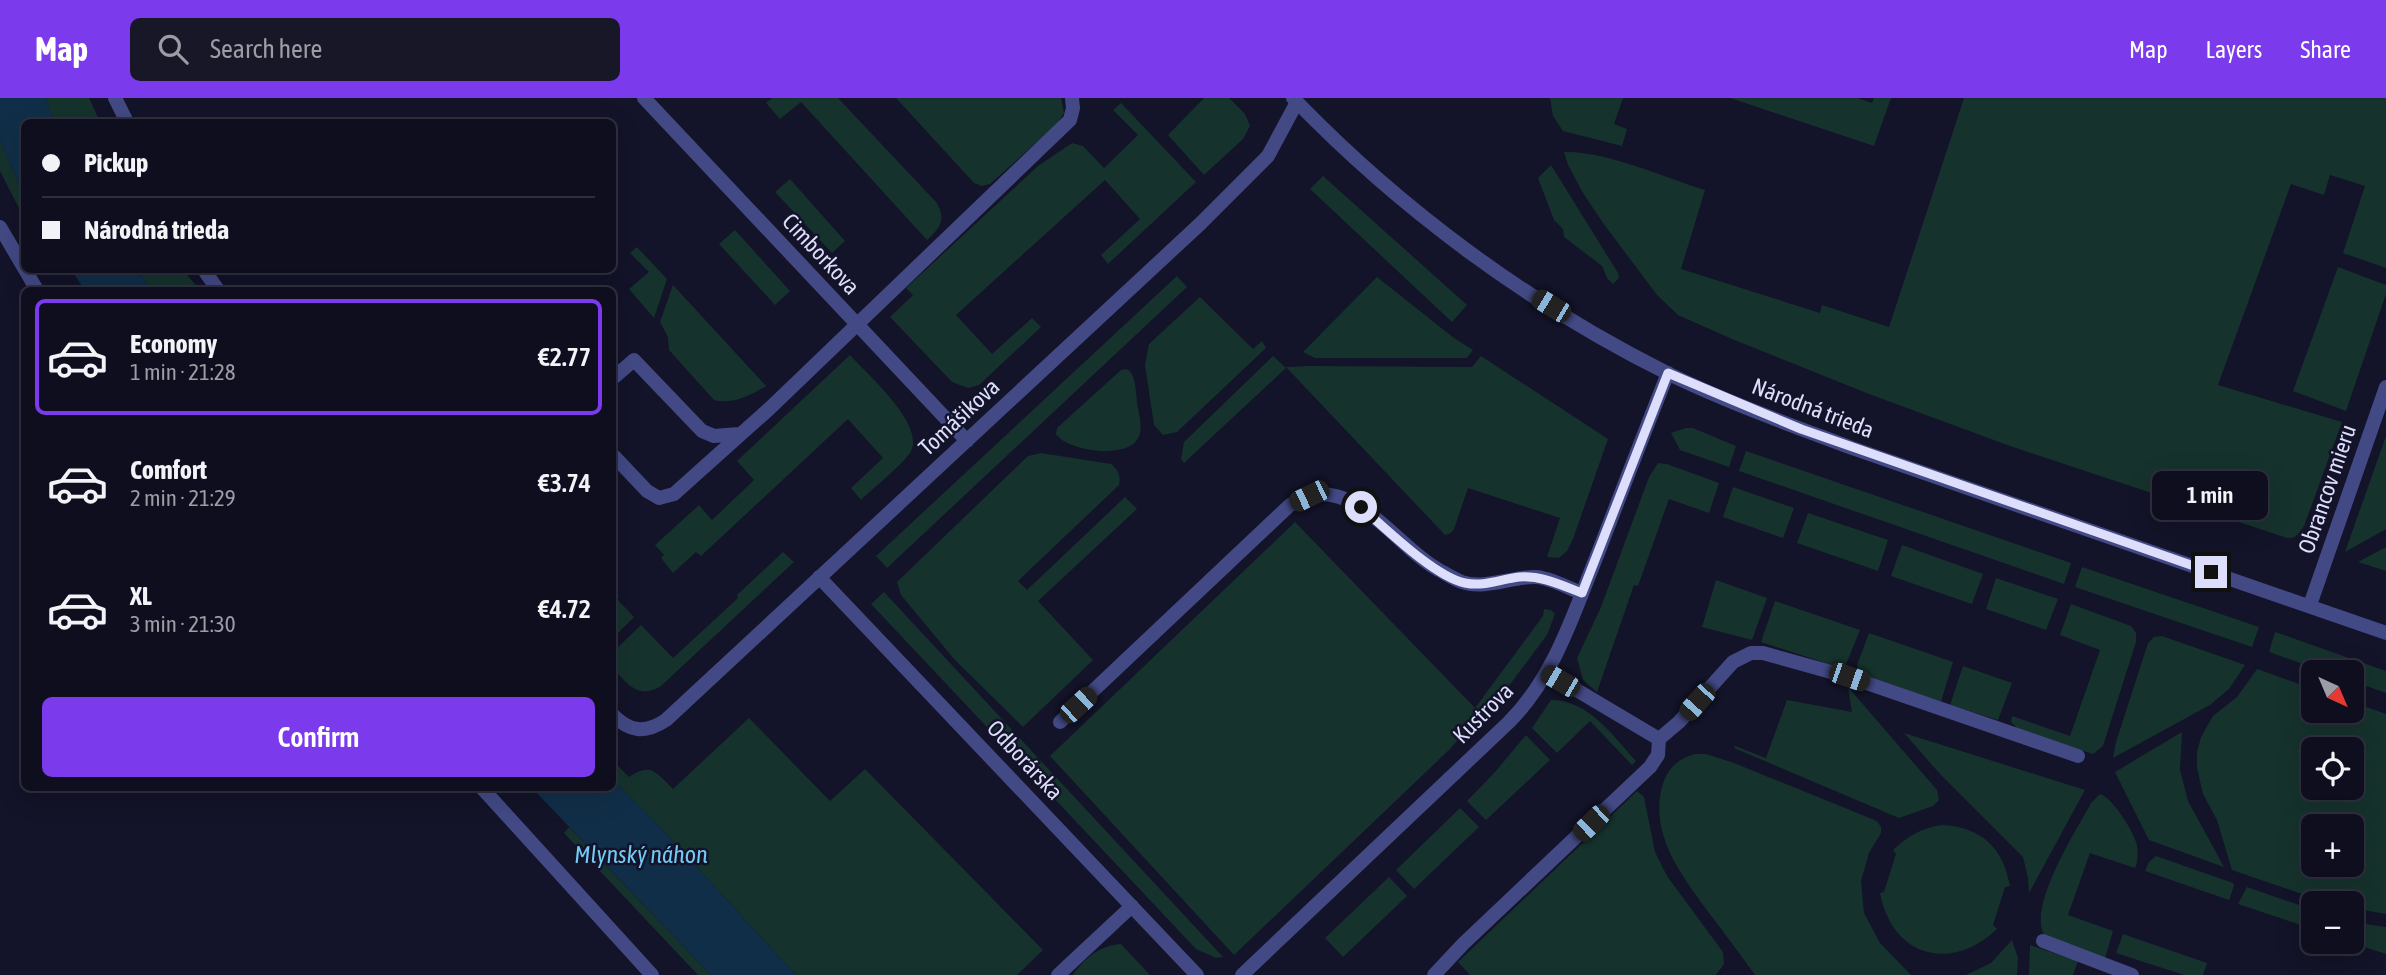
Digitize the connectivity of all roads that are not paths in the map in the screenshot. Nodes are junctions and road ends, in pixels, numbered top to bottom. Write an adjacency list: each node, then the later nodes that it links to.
1 (115, 98): 5 (street)
2 (644, 98): 8 (street, Cimborkova)
3 (1072, 98): 8 (street)
4 (1295, 100): 9 (street, Národná trieda); 13 (street, Tomášikova)
5 (126, 119)
6 (0, 229): 7 (street)
7 (21, 264)
8 (856, 324): 12 (street); 13 (street, Cimborkova)
9 (1668, 373): 16 (street, Kustrova); 17 (street, Národná trieda)
10 (616, 376): 12 (street)
11 (2386, 387): 17 (street, Obrancov mieru)
12 (740, 433): 14 (street)
13 (967, 441): 15 (street, Tomášikova)
14 (616, 458)
15 (819, 578): 20 (street, Tomášikova); 25 (street, Odborárska)
16 (1582, 593): 19 (street, Kustrova); 21 (street)
17 (2310, 605): 18 (street, Národná trieda)
18 (2386, 632)
19 (1548, 673): 22 (street); 30 (street, Kustrova)
20 (616, 718)
21 (1060, 722)
22 (1659, 739): 23 (street); 31 (street)
23 (2078, 756)
24 (485, 791): 27 (street)
25 (1132, 906): 28 (street); 29 (street, Odborárska)
26 (2042, 941): 32 (street)
27 (652, 975)
28 (1058, 975)
29 (1197, 975)
30 (1241, 975)
31 (1434, 975)
32 (2132, 975)

